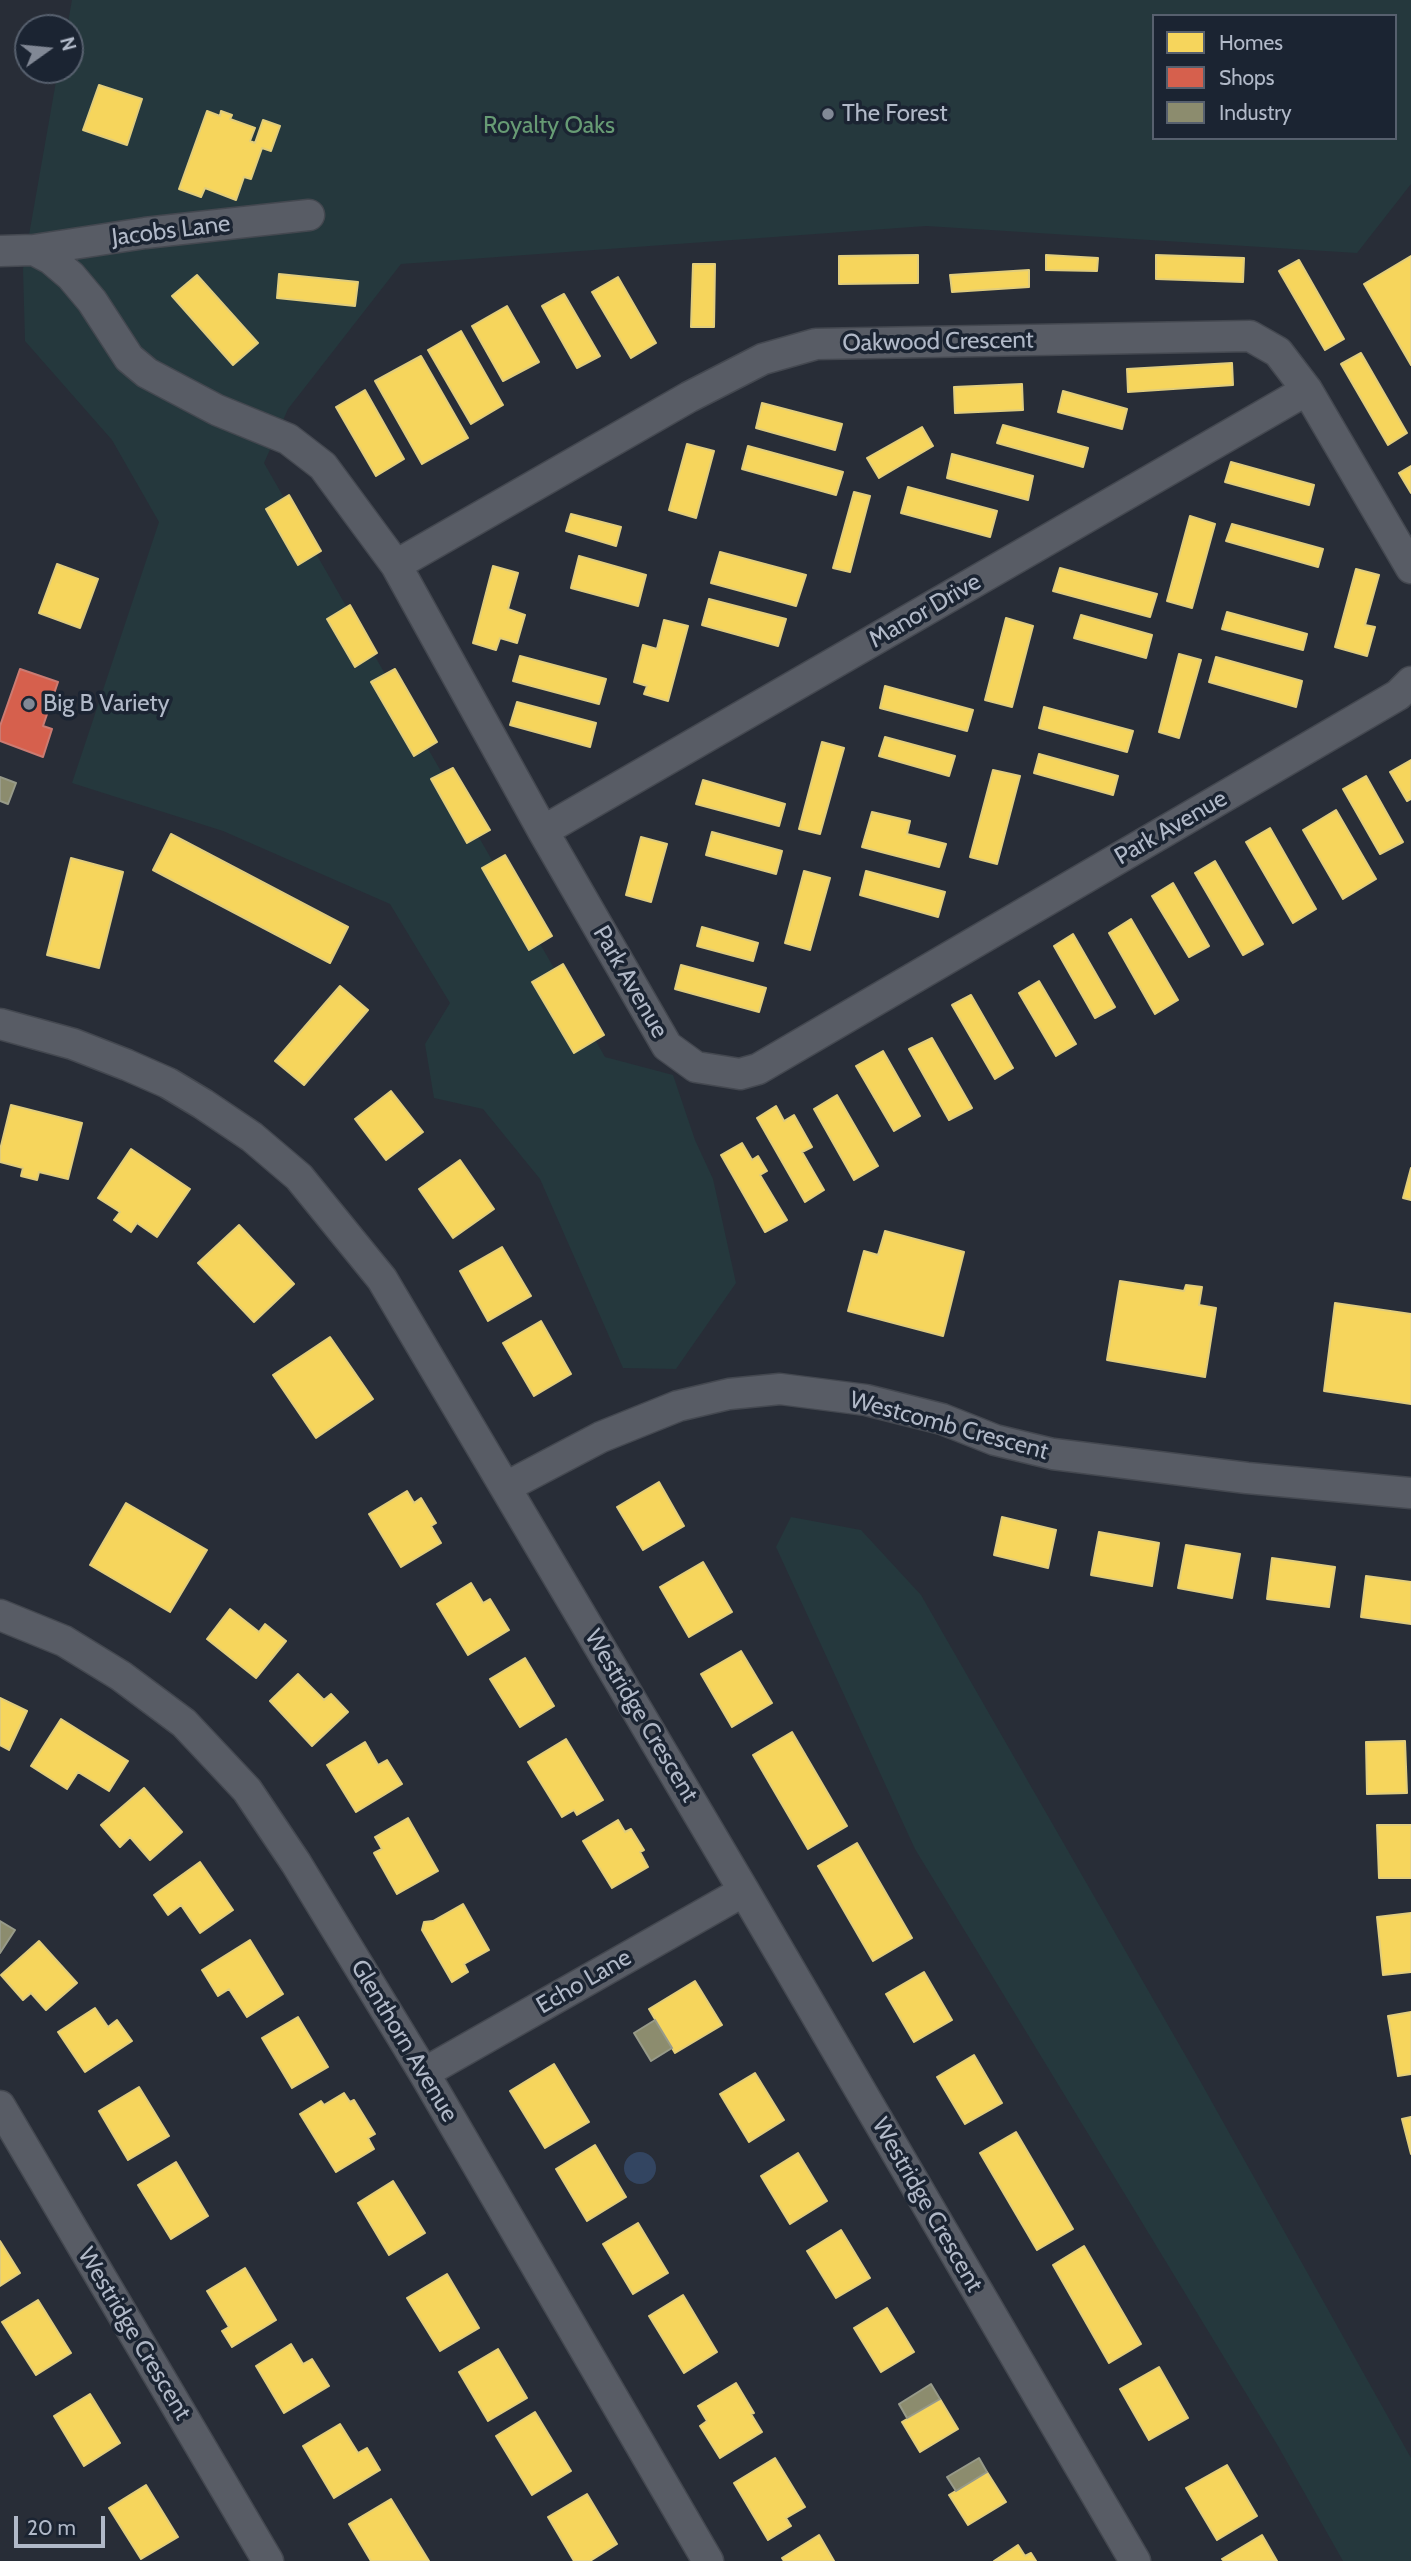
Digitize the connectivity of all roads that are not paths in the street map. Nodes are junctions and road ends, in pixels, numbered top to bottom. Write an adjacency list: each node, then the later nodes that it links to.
1 (309, 215): 2 (street, Jacobs Lane)
2 (34, 250): 3 (street, Jacobs Lane); 5 (street, Park Avenue)
3 (0, 251)
4 (1307, 390): 5 (street, Oakwood Crescent); 6 (street, Oakwood Crescent); 8 (street, Manor Drive)
5 (396, 565): 8 (street, Park Avenue)
6 (1411, 568)
7 (1411, 682): 8 (street, Park Avenue)
8 (543, 831)
9 (0, 1024): 10 (street, Westridge Crescent)
10 (506, 1487): 11 (street, Westcomb Crescent); 13 (street, Westridge Crescent)
11 (1411, 1493)
12 (0, 1615): 14 (street, Glenthorn Avenue)
13 (744, 1891): 14 (street, Echo Lane); 18 (street, Westridge Crescent)
14 (425, 2073): 17 (street, Glenthorn Avenue)
15 (0, 2106): 16 (street, Westridge Crescent)
16 (268, 2561)
17 (708, 2561)
18 (1135, 2561)

